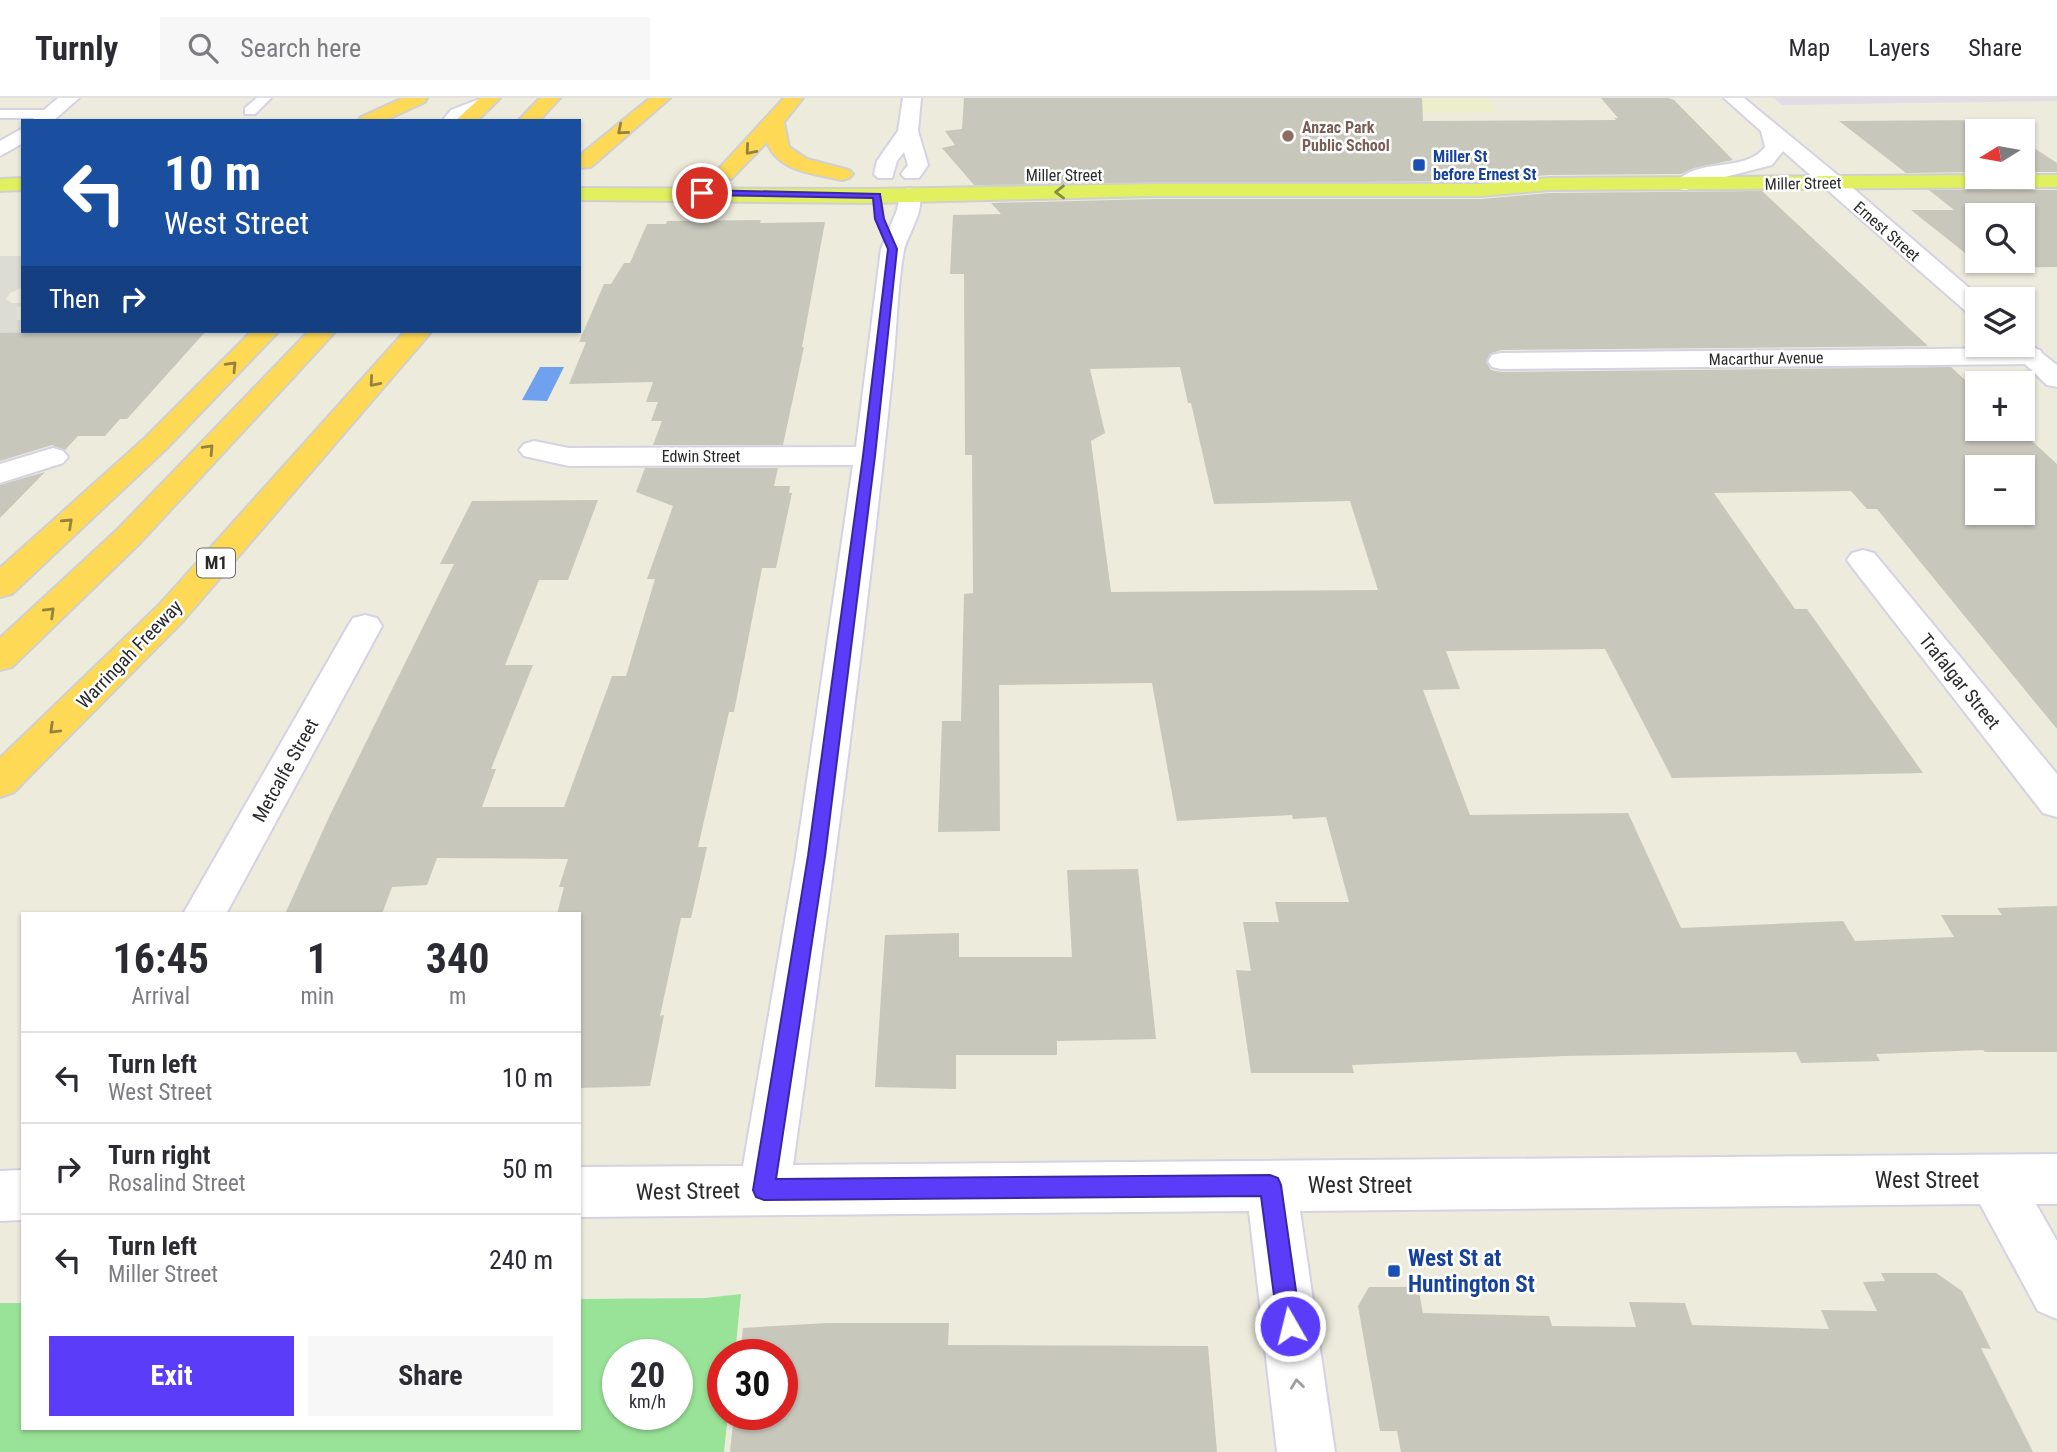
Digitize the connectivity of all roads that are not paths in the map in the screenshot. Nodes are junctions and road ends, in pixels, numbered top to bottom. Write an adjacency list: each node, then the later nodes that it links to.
1 (71, 98): 12 (street)
2 (265, 98): 10 (lane)
3 (418, 98): 13 (highway); 14 (highway)
4 (551, 98): 17 (highway)
5 (661, 98): 23 (highway, one-way to 23)
6 (794, 98): 18 (highway)
7 (912, 98): 20 (street)
8 (1733, 98): 19 (street, Ernest Street)
9 (489, 99): 15 (lane); 16 (highway)
10 (250, 111)
11 (0, 114): 12 (lane)
12 (45, 117)
13 (372, 119)
14 (382, 119)
15 (450, 119)
16 (467, 119)
17 (530, 119)
18 (774, 122): 24 (highway); 25 (highway, one-way to 25)
19 (1770, 130): 28 (street, Ernest Street); 33 (street)
20 (908, 131): 31 (street); 31 (street)
21 (21, 135): 22 (street)
22 (0, 150)
23 (582, 169): 35 (main road, Miller Street)
24 (842, 174): 30 (main road, Miller Street); 31 (main road, Miller Street)
25 (724, 175): 26 (main road); 35 (main road)
26 (751, 175)
27 (2057, 181): 28 (main road, Miller Street)
28 (1832, 182): 33 (main road, Miller Street); 40 (street, Ernest Street)
29 (21, 184): 34 (main road)
30 (780, 184): 31 (main road, Miller Street); 35 (main road, Miller Street)
31 (895, 184): 32 (main road, Miller Street, one-way to 31); 32 (main road, Miller Street); 39 (street); 39 (street)
32 (1549, 184): 33 (main road, Miller Street)
33 (1686, 184)
34 (0, 185)
35 (654, 187): 36 (main road, Miller Street)
36 (581, 194)
37 (0, 202): 38 (main road)
38 (21, 202)
39 (892, 249): 49 (street)
40 (1965, 298)
41 (263, 333): 53 (highway, one-way to 41)
42 (321, 333): 55 (highway, one-way to 42)
43 (417, 333): 56 (highway, Warringah Freeway / M1, one-way to 56)
44 (1965, 351): 46 (street, Macarthur Avenue)
45 (2033, 357): 47 (street)
46 (1502, 362)
47 (2057, 379)
48 (534, 450): 49 (street, Edwin Street)
49 (869, 456): 62 (street)
50 (53, 457): 51 (street)
51 (0, 474)
52 (1863, 560): 57 (street, Trafalgar Street)
53 (0, 586)
54 (365, 626): 58 (street, Metcalfe Street)
55 (0, 658)
56 (0, 782)
57 (2057, 802)
58 (205, 912)
59 (1993, 1179): 60 (street, West Street); 61 (street, West Street); 66 (street)
60 (2057, 1179)
61 (1270, 1185): 62 (street, West Street); 67 (street, one-way to 61)
62 (764, 1190): 63 (street, West Street)
63 (581, 1192)
64 (21, 1195): 65 (street)
65 (0, 1196)
66 (2057, 1292)
67 (1306, 1452)

